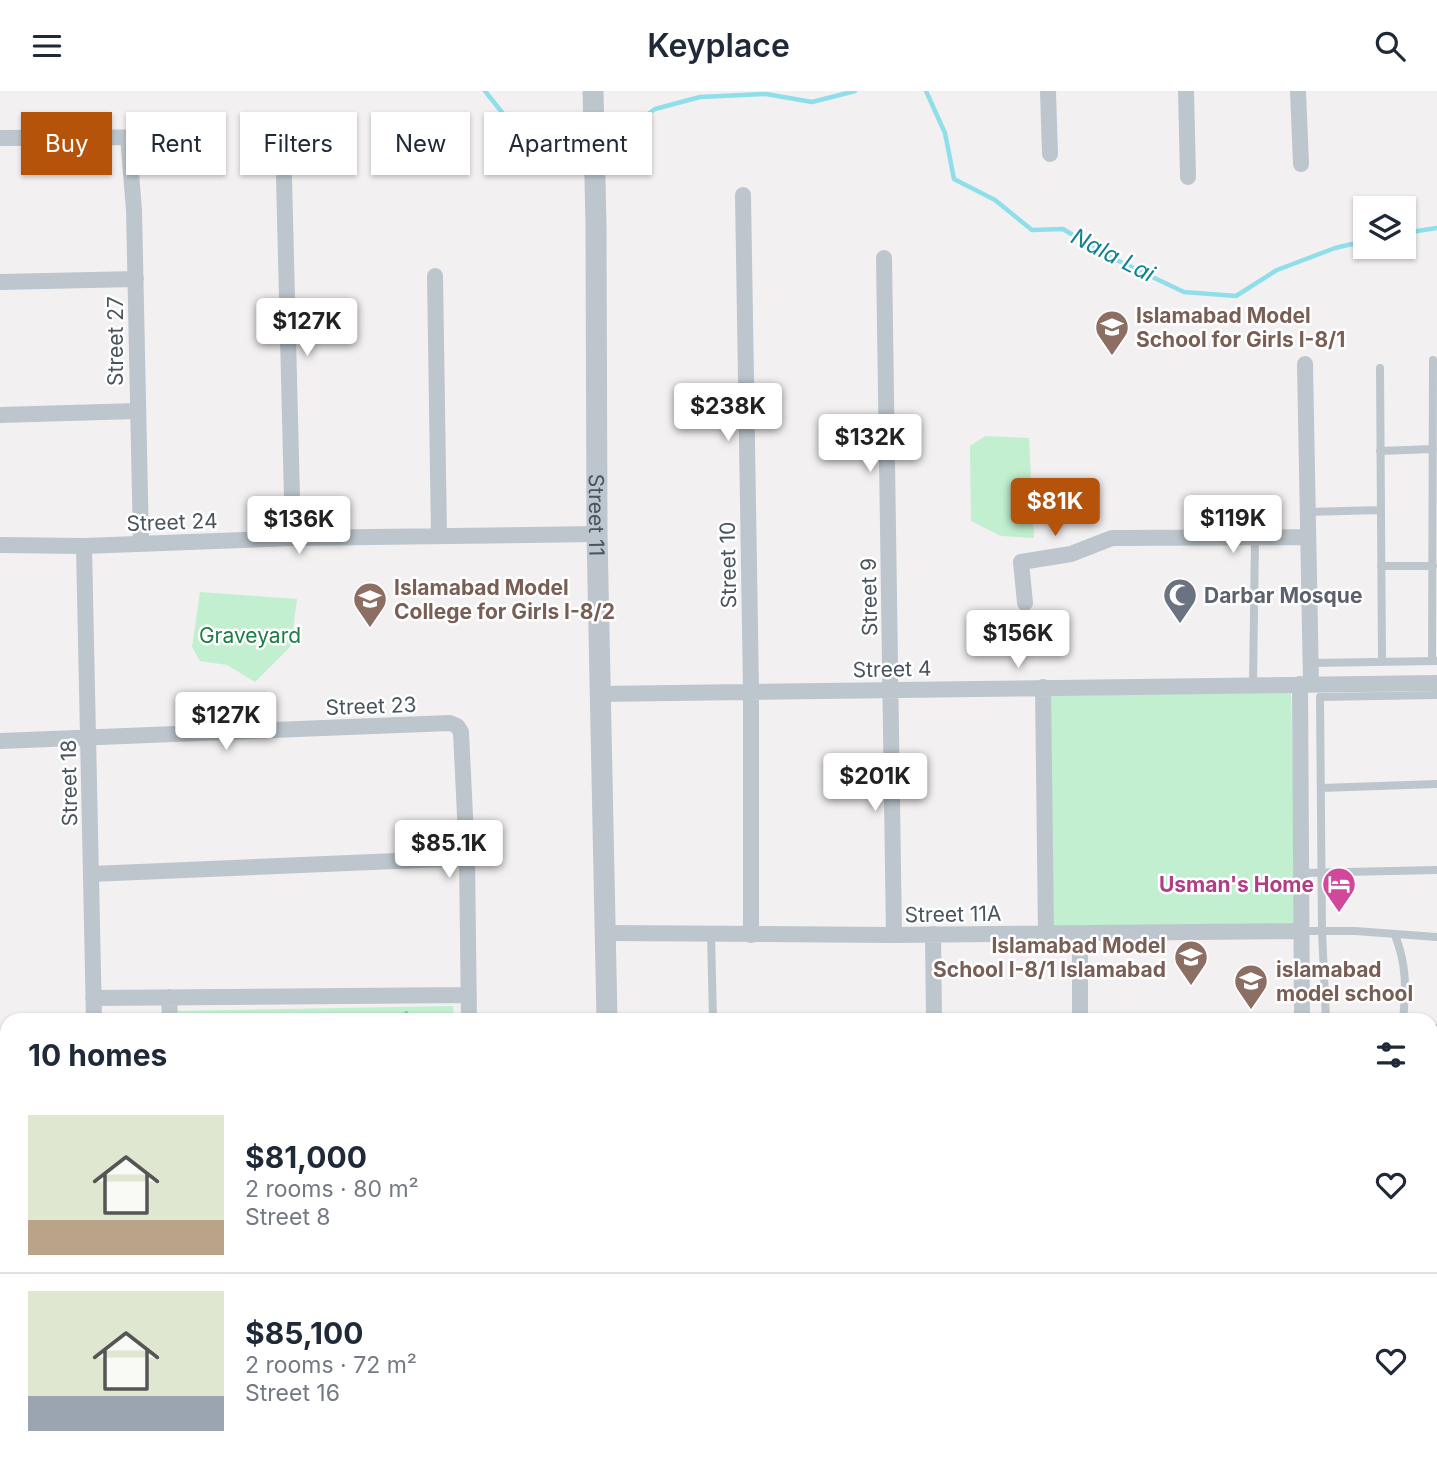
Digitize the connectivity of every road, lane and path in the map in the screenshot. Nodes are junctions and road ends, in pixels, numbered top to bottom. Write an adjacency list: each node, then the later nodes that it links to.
1 (593, 91): 27 (street, Street 11)
2 (1048, 91): 7 (street)
3 (1186, 91): 10 (street)
4 (1298, 91): 8 (street)
5 (126, 137): 6 (street)
6 (0, 138)
7 (1050, 154)
8 (1301, 164)
9 (131, 175): 15 (street, Street 27)
10 (1188, 177)
11 (284, 179): 31 (street)
12 (743, 195): 45 (street, Street 10)
13 (884, 258): 46 (street, Street 9)
14 (435, 276): 28 (street)
15 (136, 279): 16 (street); 20 (street, Street 27)
16 (0, 282)
17 (1433, 361): 22 (lane)
18 (1305, 364): 26 (street)
19 (1380, 368): 23 (lane)
20 (137, 411): 21 (street); 32 (street, Street 27)
21 (0, 415)
22 (1433, 449): 23 (lane); 24 (lane)
23 (1380, 450): 25 (lane)
24 (1435, 504): 36 (lane)
25 (1381, 510): 26 (lane); 35 (lane)
26 (1307, 512): 30 (street)
27 (597, 534): 28 (street, Street 24); 47 (street, Street 11)
28 (439, 536): 31 (street, Street 24)
29 (1255, 537): 30 (street); 37 (street); 43 (lane)
30 (1308, 537): 40 (street)
31 (293, 538): 32 (street, Street 24)
32 (141, 544): 34 (street, Street 24)
33 (0, 545): 34 (street, Street 24)
34 (84, 546): 49 (street, Street 18)
35 (1381, 566): 36 (lane); 39 (lane)
36 (1433, 566): 38 (lane)
37 (1025, 603)
38 (1435, 661): 39 (lane)
39 (1382, 662): 40 (lane)
40 (1310, 663): 42 (street)
41 (1437, 683): 42 (street, Street 4)
42 (1305, 684): 43 (street, Street 4); 55 (street)
43 (1253, 685): 44 (street, Street 4)
44 (1043, 687): 46 (street, Street 4); 62 (street)
45 (751, 690): 46 (street, Street 4); 47 (street, Street 4); 65 (street, Street 10)
46 (892, 691): 66 (street, Street 9)
47 (600, 694): 60 (street, Street 11)
48 (1437, 695): 52 (lane)
49 (89, 739): 50 (street, Street 23); 53 (street, Street 23); 57 (street, Street 18)
50 (0, 741)
51 (1437, 784): 52 (lane)
52 (1321, 788): 56 (lane)
53 (467, 858): 57 (street); 69 (street)
54 (1437, 870): 56 (lane)
55 (1301, 873): 56 (lane); 58 (street)
56 (1322, 873): 59 (lane)
57 (91, 874): 71 (street, Street 18)
58 (1302, 931): 59 (lane); 63 (street, Street 11A); 79 (street)
59 (1322, 931): 67 (lane); 80 (lane)
60 (606, 933): 64 (street, Street 11A); 75 (street, Street 11)
61 (933, 934): 62 (street, Street 11A); 66 (street, Street 11A); 77 (street)
62 (1046, 934): 63 (street, Street 11A)
63 (1085, 934): 78 (street)
64 (711, 935): 65 (street, Street 11A); 76 (lane)
65 (751, 935): 66 (street, Street 11A)
66 (894, 935)
67 (1395, 935): 68 (lane); 81 (lane)
68 (1437, 937)
69 (469, 995): 70 (street); 74 (street)
70 (169, 997): 71 (street); 73 (street)
71 (93, 998): 72 (street, Street 18)
72 (94, 1013)
73 (170, 1013)
74 (469, 1013)
75 (607, 1013)
76 (713, 1013)
77 (934, 1013)
78 (1080, 1013)
79 (1302, 1013)
80 (1326, 1013)
81 (1404, 1013)

